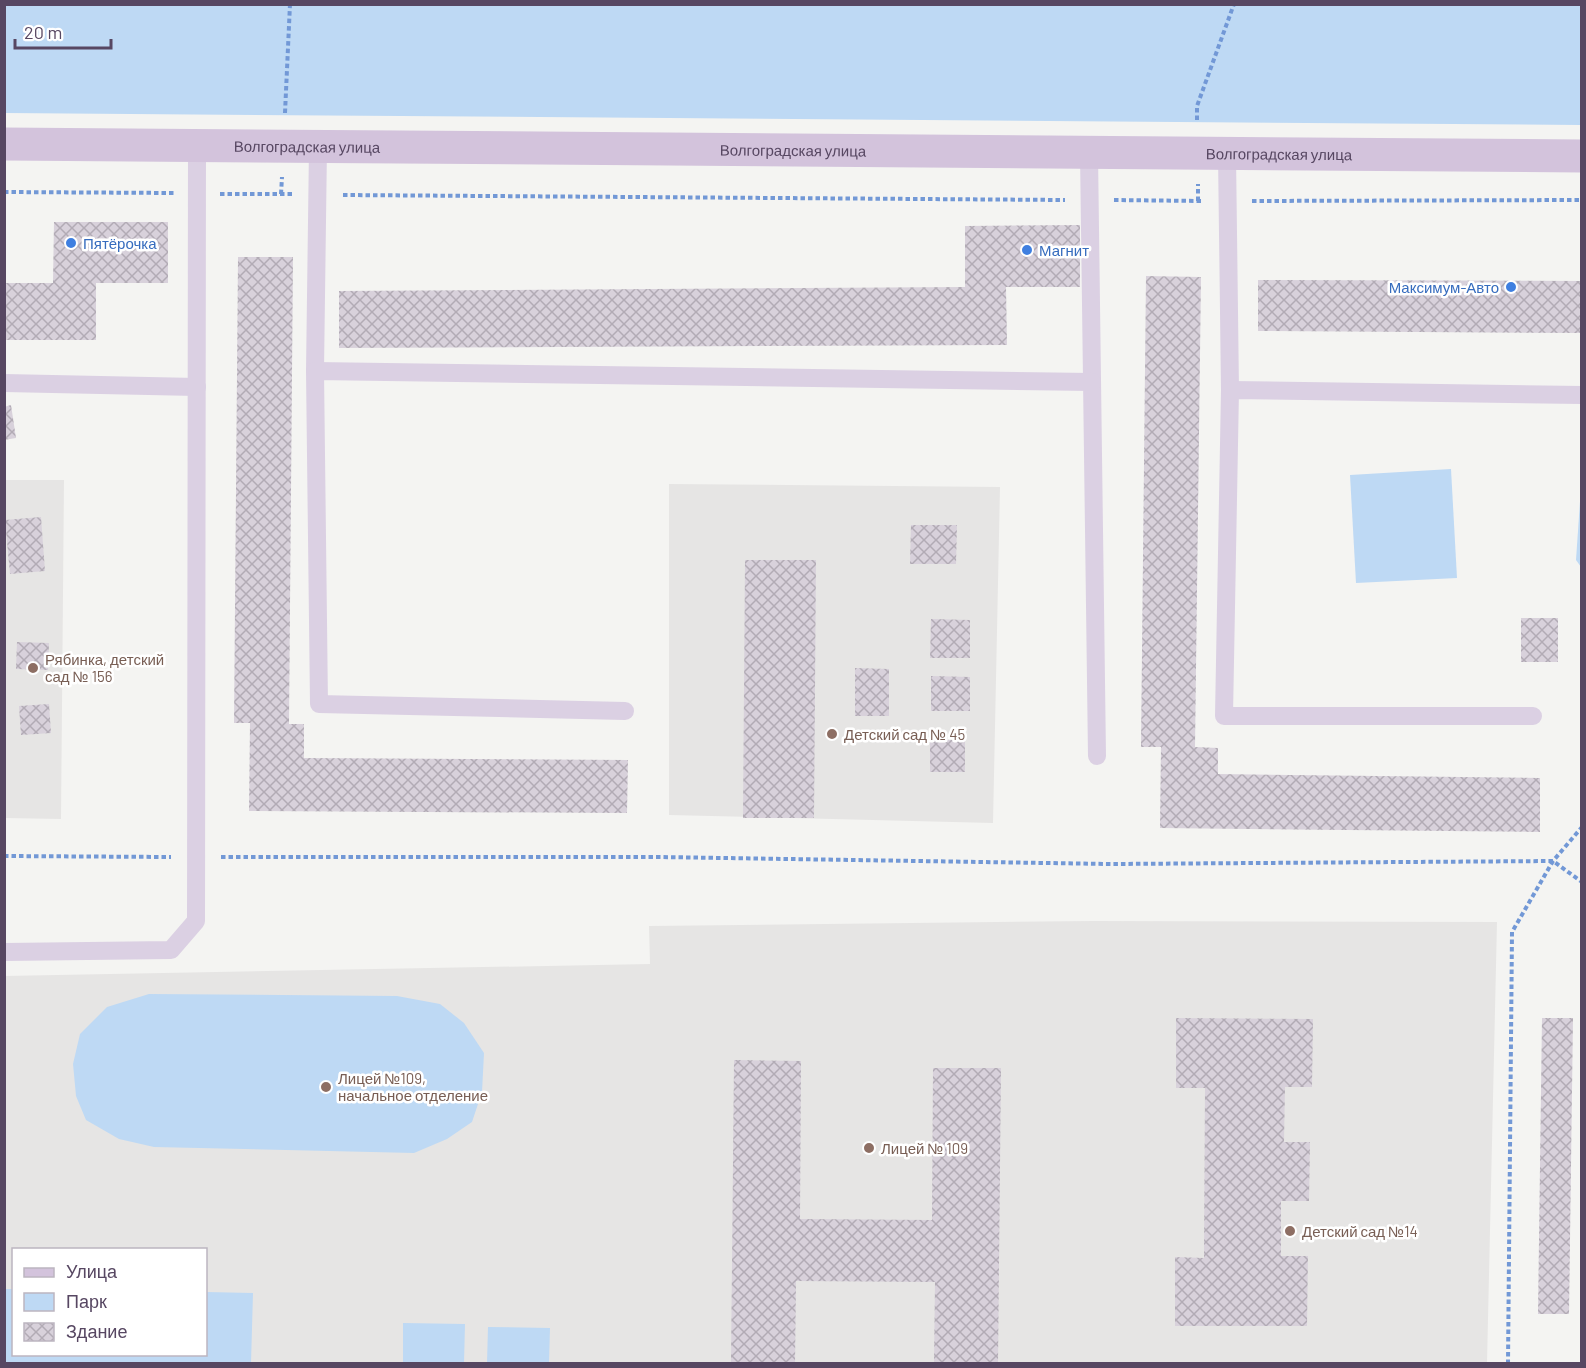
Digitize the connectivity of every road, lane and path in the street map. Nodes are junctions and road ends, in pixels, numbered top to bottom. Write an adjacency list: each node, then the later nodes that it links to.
1 (290, 4): 6 (path)
2 (1234, 4): 8 (path)
3 (4, 144): 4 (street, Волгоградская улица)
4 (197, 146): 6 (street, Волгоградская улица); 11 (lane)
5 (318, 147): 6 (street, Волгоградская улица); 7 (street, Волгоградская улица); 13 (lane)
6 (284, 149): 12 (path)
7 (1089, 153): 8 (street, Волгоградская улица); 14 (lane)
8 (1212, 154): 9 (street, Волгоградская улица); 16 (path); 17 (lane)
9 (1581, 156)
10 (4, 192): 11 (path)
11 (197, 194): 12 (path); 21 (lane)
12 (281, 194): 13 (path)
13 (317, 195): 14 (path); 18 (lane)
14 (1090, 200): 16 (path); 19 (lane)
15 (1581, 200): 17 (path)
16 (1197, 201): 17 (path)
17 (1227, 201): 22 (lane)
18 (315, 371): 19 (lane); 24 (lane)
19 (1092, 382): 26 (lane)
20 (4, 383): 21 (lane)
21 (197, 387): 29 (lane)
22 (1230, 390): 23 (lane); 25 (lane)
23 (1581, 395)
24 (625, 711)
25 (1533, 716)
26 (1097, 756)
27 (1581, 827): 30 (path)
28 (4, 856): 29 (path)
29 (196, 857): 30 (path); 32 (lane)
30 (1553, 861): 31 (path); 33 (path)
31 (1581, 882)
32 (4, 952)
33 (1508, 1364)

